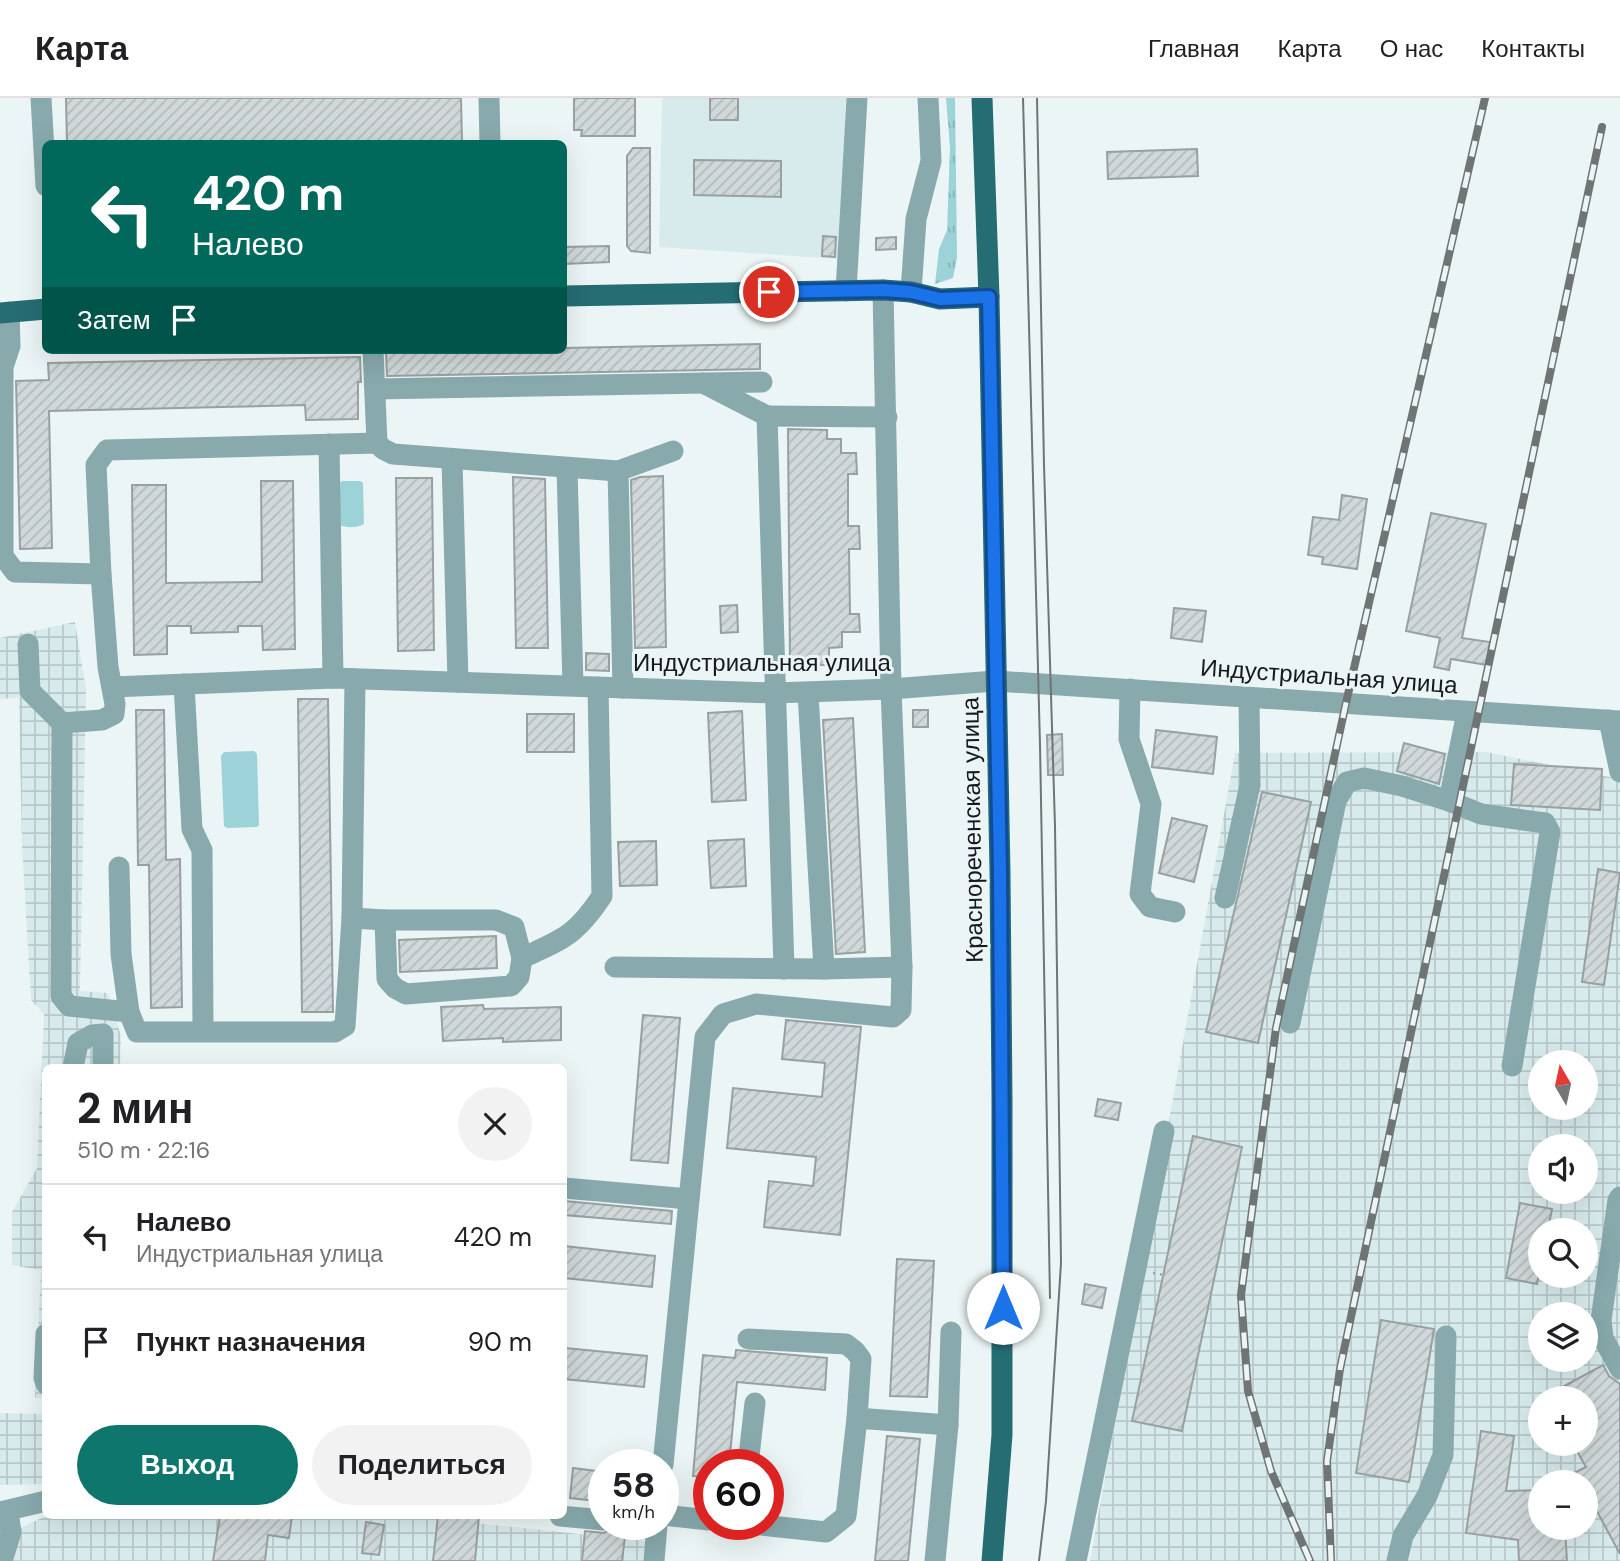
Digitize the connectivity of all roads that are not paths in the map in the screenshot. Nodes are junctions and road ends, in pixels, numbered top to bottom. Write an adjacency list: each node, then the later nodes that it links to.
1 (41, 98): 6 (street)
2 (489, 98): 7 (street)
3 (857, 98): 9 (street)
4 (928, 98): 10 (street)
5 (982, 98): 12 (main road, Краснореченская улица)
6 (43, 140)
7 (490, 140)
8 (883, 290): 9 (main road); 10 (main road); 20 (street)
9 (846, 291): 11 (main road)
10 (911, 292): 12 (main road)
11 (567, 296)
12 (989, 297): 30 (main road, Краснореченская улица)
13 (42, 309): 14 (main road)
14 (5, 313): 27 (street)
15 (373, 354): 18 (street)
16 (762, 382): 17 (street)
17 (703, 383): 18 (street); 19 (street)
18 (376, 389): 21 (street)
19 (767, 416): 20 (street); 39 (street)
20 (887, 417): 37 (street)
21 (377, 443): 22 (street); 24 (street)
22 (329, 444): 27 (street); 29 (street)
23 (673, 451): 26 (street)
24 (452, 460): 25 (street); 31 (street)
25 (567, 469): 26 (street); 33 (street)
26 (618, 471): 36 (street)
27 (101, 574): 34 (street)
28 (28, 644): 44 (street)
29 (344, 678): 31 (street, Индустриальная улица); 32 (street, Индустриальная улица); 50 (street)
30 (995, 681): 37 (street, Индустриальная улица); 38 (street, Индустриальная улица); 85 (main road, Краснореченская улица)
31 (457, 682): 33 (street, Индустриальная улица)
32 (184, 684): 34 (street, Индустриальная улица); 59 (street)
33 (573, 685): 35 (street, Индустриальная улица)
34 (112, 687): 44 (street)
35 (598, 687): 36 (street, Индустриальная улица); 52 (street)
36 (623, 688): 39 (street, Индустриальная улица)
37 (891, 689): 40 (street, Индустриальная улица); 54 (street)
38 (1130, 689): 41 (street, Индустриальная улица); 49 (street)
39 (774, 693): 40 (street, Индустриальная улица); 55 (street)
40 (808, 693): 56 (street)
41 (1250, 698): 42 (street, Индустриальная улица); 48 (street)
42 (1467, 712): 43 (street, Индустриальная улица); 46 (street)
43 (1614, 721): 45 (street)
44 (62, 723): 57 (street)
45 (1620, 772)
46 (1450, 801): 58 (street); 62 (street)
47 (119, 867): 57 (street)
48 (1225, 898)
49 (1175, 912)
50 (352, 918): 51 (street); 59 (street)
51 (385, 920): 52 (street); 52 (street)
52 (522, 958)
53 (615, 967): 55 (street)
54 (902, 967): 56 (street); 66 (street)
55 (784, 969): 56 (street)
56 (824, 969)
57 (129, 1012): 59 (street)
58 (1290, 1023)
59 (203, 1031)
60 (75, 1064): 61 (street)
61 (103, 1064)
62 (1513, 1066)
63 (1164, 1131): 86 (street)
64 (567, 1188): 66 (street)
65 (1620, 1198): 70 (street)
66 (689, 1199): 74 (street)
67 (951, 1332): 73 (street)
68 (1446, 1336): 87 (street)
69 (748, 1339): 72 (street)
70 (1620, 1369)
71 (755, 1403): 75 (street)
72 (858, 1418): 73 (street); 80 (street)
73 (948, 1425): 84 (street)
74 (665, 1449)
75 (750, 1449)
76 (42, 1502): 77 (street)
77 (4, 1512): 82 (street)
78 (567, 1517): 79 (street)
79 (588, 1519)
80 (784, 1527)
81 (656, 1540): 83 (street)
82 (2, 1561)
83 (654, 1561)
84 (935, 1561)
85 (992, 1561)
86 (1076, 1561)
87 (1397, 1561)

